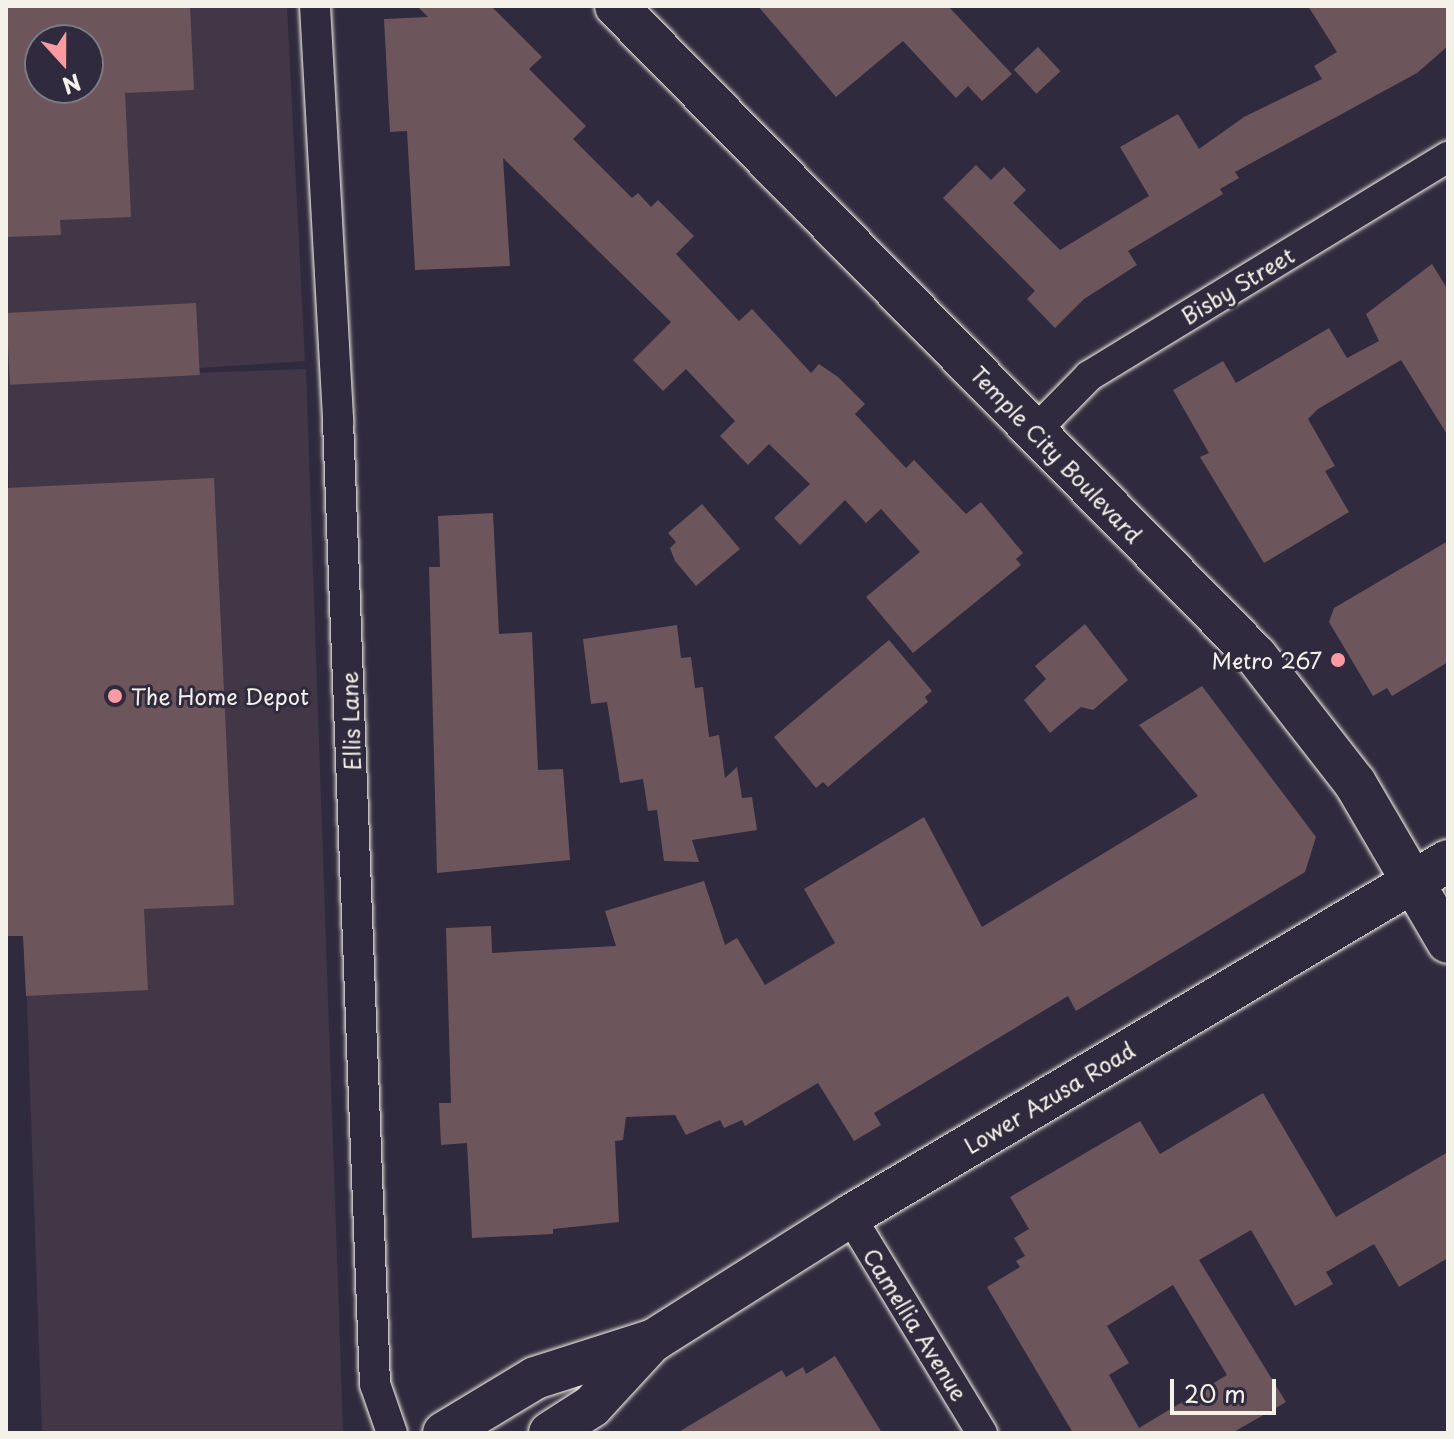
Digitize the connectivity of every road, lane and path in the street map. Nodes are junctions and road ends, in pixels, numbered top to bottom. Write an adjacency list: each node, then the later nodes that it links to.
1 (315, 6): 10 (street, Ellis Lane)
2 (634, 12): 4 (main road, Temple City Boulevard)
3 (1448, 157): 4 (street, Bisby Street)
4 (1037, 429): 6 (main road, Temple City Boulevard)
5 (1448, 861): 6 (main road, Lower Azusa Road)
6 (1413, 882): 7 (main road, Temple City Boulevard); 8 (main road, Lower Azusa Road)
7 (1448, 942)
8 (850, 1216): 9 (main road, Lower Azusa Road); 13 (street, Camellia Avenue)
9 (654, 1340): 11 (main road, Lower Azusa Road); 12 (main road, Lower Azusa Road)
10 (392, 1433)
11 (444, 1433)
12 (550, 1433)
13 (982, 1433)

